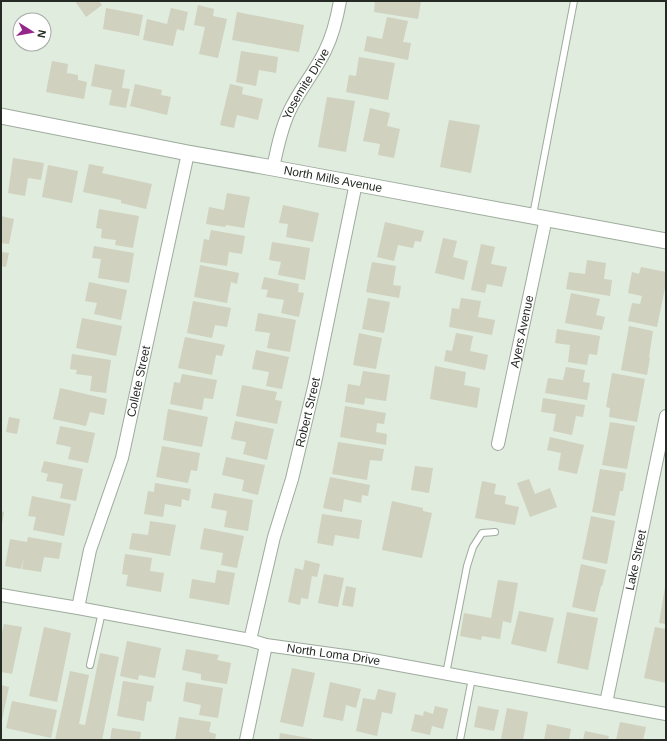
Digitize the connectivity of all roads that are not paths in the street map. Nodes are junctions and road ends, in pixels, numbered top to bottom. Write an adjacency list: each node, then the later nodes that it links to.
1 (340, 1): 5 (street, Yosemite Drive)
2 (574, 1): 7 (lane)
3 (1, 116): 4 (street, North Mills Avenue)
4 (188, 153): 5 (street, North Mills Avenue); 13 (street, Collete Street)
5 (273, 168): 6 (street, North Mills Avenue)
6 (356, 183): 7 (street, North Mills Avenue); 15 (street, Robert Street)
7 (539, 217): 8 (street, North Mills Avenue); 10 (street, Ayers Avenue)
8 (666, 241)
9 (666, 416): 20 (street, Lake Street)
10 (498, 444)
11 (495, 532): 18 (lane)
12 (2, 598): 13 (street, North Loma Drive)
13 (78, 608): 14 (street, North Loma Drive)
14 (102, 612): 15 (street, North Loma Drive); 17 (lane)
15 (250, 640): 16 (street, North Loma Drive)
16 (266, 645): 18 (street, North Loma Drive); 22 (street)
17 (90, 664)
18 (446, 674): 19 (street, North Loma Drive)
19 (472, 678): 20 (street, North Loma Drive); 23 (lane)
20 (606, 703): 21 (street, North Loma Drive)
21 (666, 714)
22 (246, 740)
23 (460, 740)

